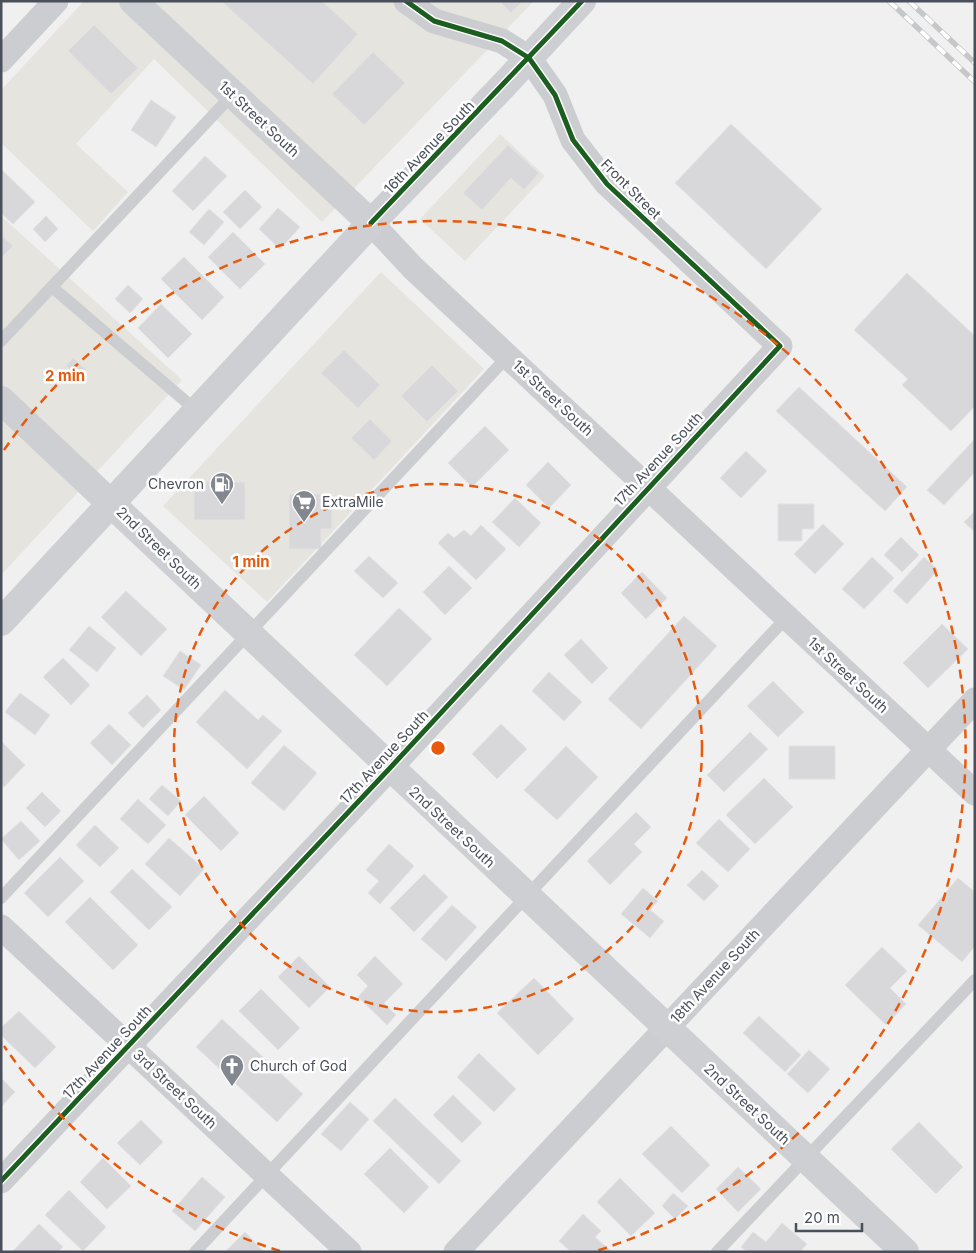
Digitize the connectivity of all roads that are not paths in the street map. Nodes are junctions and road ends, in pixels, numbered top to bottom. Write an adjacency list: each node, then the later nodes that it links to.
1 (56, 1): 5 (street)
2 (133, 1): 6 (street, 1st Street South)
3 (406, 1): 10 (street, Front Street)
4 (582, 1): 7 (street, 16th Avenue South, bridge)
5 (1, 60)
6 (232, 94): 7 (street, 1st Street South); 8 (lane)
7 (371, 223): 11 (street, 1st Street South); 13 (street, 16th Avenue South)
8 (52, 287): 9 (lane); 13 (lane)
9 (1, 341)
10 (780, 346): 14 (street, 17th Avenue South)
11 (508, 356): 14 (street, 1st Street South); 18 (lane)
12 (1, 400): 15 (street, 2nd Street South)
13 (197, 411): 15 (street, 16th Avenue South)
14 (648, 486): 16 (street, 1st Street South); 21 (street, 17th Avenue South)
15 (112, 503): 17 (street, 16th Avenue South); 18 (street, 2nd Street South)
16 (787, 618): 20 (street, 1st Street South); 23 (lane)
17 (1, 622)
18 (249, 634): 21 (street, 2nd Street South); 24 (lane)
19 (975, 700): 20 (street, 18th Avenue South)
20 (928, 750): 22 (street, 1st Street South); 27 (street, 18th Avenue South)
21 (390, 768): 23 (street, 2nd Street South); 28 (street, 17th Avenue South)
22 (975, 793)
23 (526, 896): 27 (street, 2nd Street South); 30 (lane)
24 (1, 898)
25 (1, 927): 28 (street, 3rd Street South)
26 (975, 980): 29 (lane)
27 (666, 1028): 29 (street, 2nd Street South); 34 (street, 18th Avenue South)
28 (128, 1046): 30 (street, 3rd Street South); 31 (street, 17th Avenue South)
29 (804, 1157): 35 (lane); 36 (street, 2nd Street South)
30 (266, 1174): 32 (lane); 33 (street, 3rd Street South)
31 (1, 1181)
32 (195, 1252)
33 (348, 1252)
34 (456, 1252)
35 (717, 1252)
36 (905, 1252)

